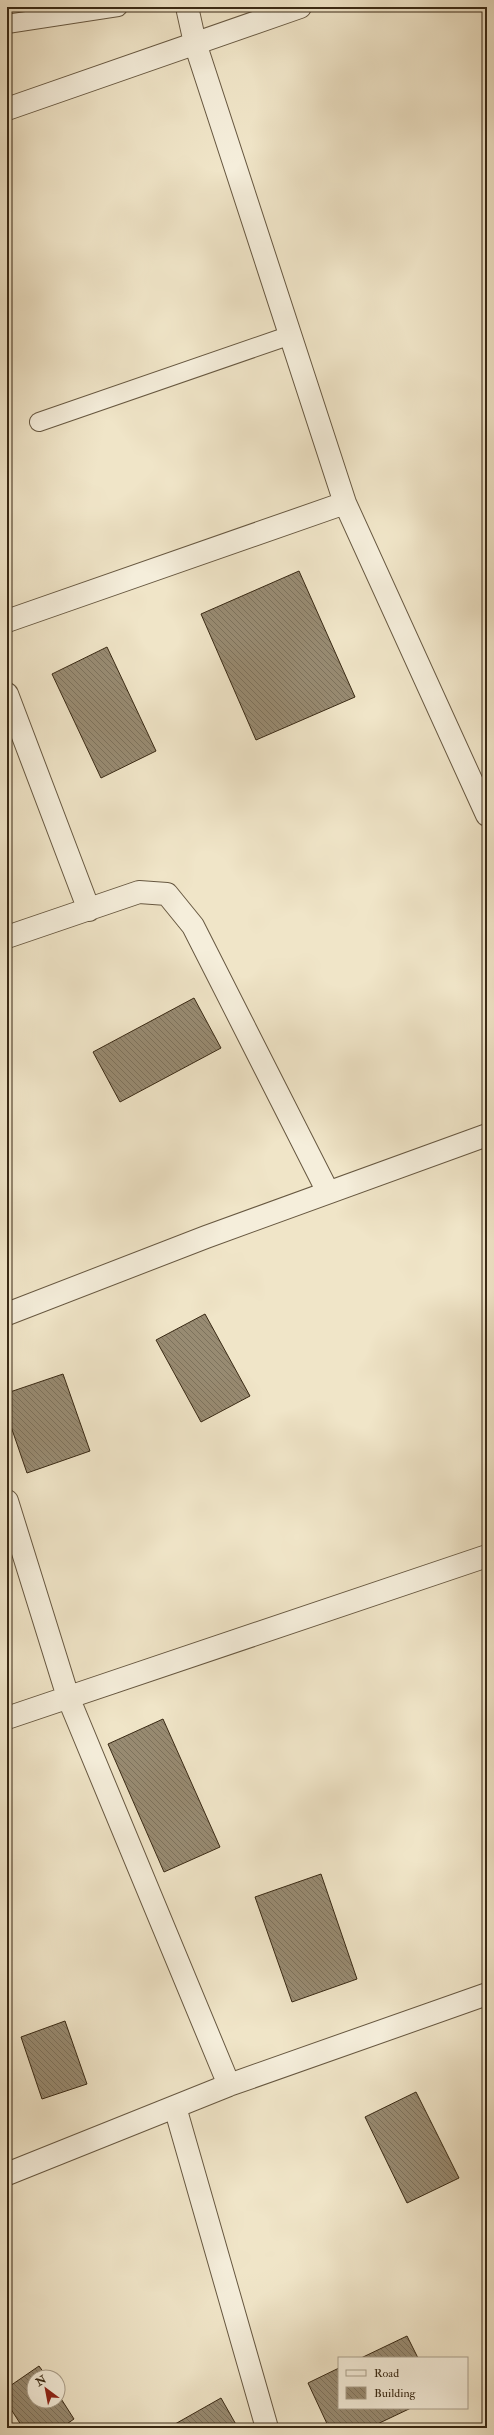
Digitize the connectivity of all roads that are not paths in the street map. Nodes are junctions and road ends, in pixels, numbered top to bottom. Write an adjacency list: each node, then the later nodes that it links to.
1 (118, 7): 4 (lane)
2 (187, 7): 5 (street)
3 (300, 7): 5 (street)
4 (7, 24)
5 (195, 43): 6 (street); 7 (street)
6 (7, 109)
7 (291, 335): 8 (lane); 9 (street)
8 (39, 422)
9 (345, 504): 10 (street); 12 (street)
10 (7, 621)
11 (7, 694): 13 (street)
12 (487, 815)
13 (89, 910): 14 (street); 16 (street)
14 (7, 937)
15 (487, 1135): 16 (street)
16 (328, 1192): 17 (street)
17 (7, 1314)
18 (7, 1501): 20 (street)
19 (487, 1556): 20 (street)
20 (68, 1697): 21 (street); 23 (street)
21 (7, 1718)
22 (487, 1994): 23 (street)
23 (229, 2085): 24 (street)
24 (175, 2107): 25 (street); 26 (street)
25 (7, 2174)
26 (268, 2428)

